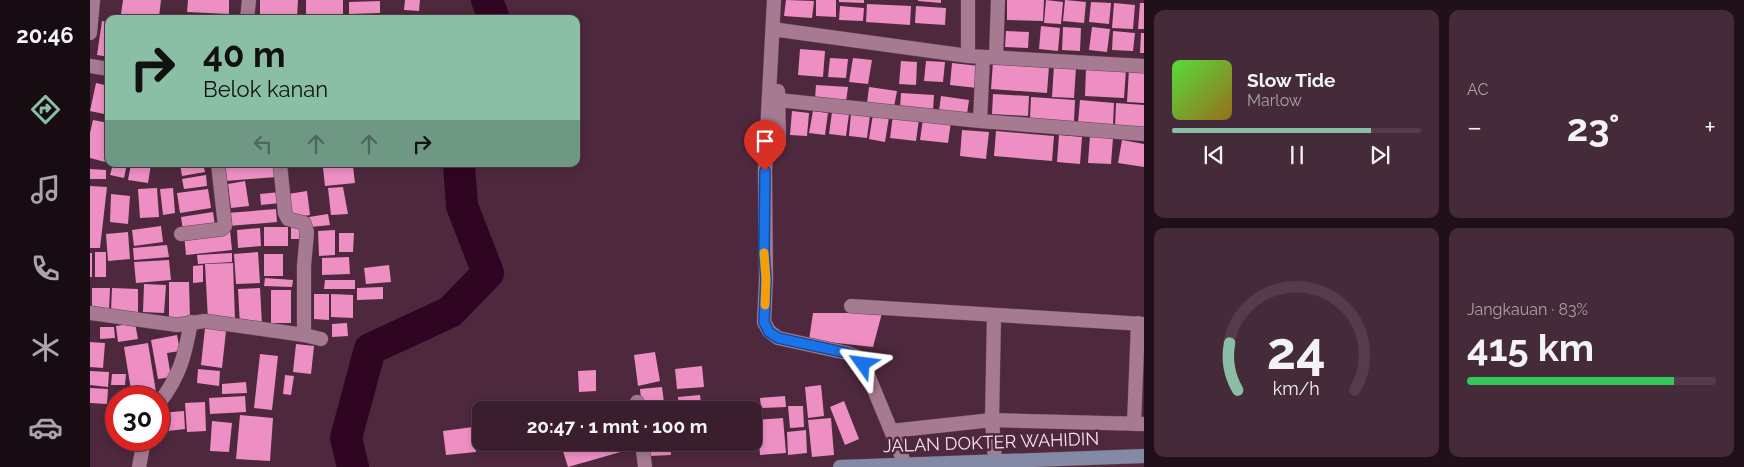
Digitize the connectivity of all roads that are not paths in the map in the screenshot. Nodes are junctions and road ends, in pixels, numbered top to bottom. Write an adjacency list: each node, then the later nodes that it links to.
1 (93, 0): 9 (street)
2 (249, 0): 7 (street)
3 (774, 0): 32 (street)
4 (782, 0): 8 (street)
5 (968, 0): 10 (street)
6 (998, 0): 11 (street)
7 (247, 15)
8 (779, 30): 10 (street); 15 (street)
9 (90, 33)
10 (968, 56): 11 (street)
11 (990, 57): 13 (street); 16 (street)
12 (90, 66): 14 (street)
13 (1144, 66)
14 (105, 68)
15 (778, 100): 16 (street); 18 (street)
16 (980, 121): 17 (street)
17 (1144, 134)
18 (779, 142)
19 (218, 167): 21 (street)
20 (280, 167): 27 (street)
21 (182, 234)
22 (851, 306): 24 (street)
23 (90, 313): 25 (street)
24 (994, 315): 26 (street); 30 (street)
25 (191, 322): 27 (street); 29 (street)
26 (1141, 324): 31 (street)
27 (304, 335): 28 (street)
28 (321, 339)
29 (170, 389)
30 (992, 420): 31 (street); 32 (street); 36 (street)
31 (1139, 424)
32 (891, 431): 37 (street)
33 (142, 451): 38 (street)
34 (643, 451): 39 (street)
35 (1144, 456): 36 (main road, JALAN DOKTER WAHIDIN)
36 (995, 460): 37 (main road, JALAN DOKTER WAHIDIN)
37 (905, 465): 40 (main road, JALAN DOKTER WAHIDIN)
38 (139, 467)
39 (645, 467)
40 (840, 467)

